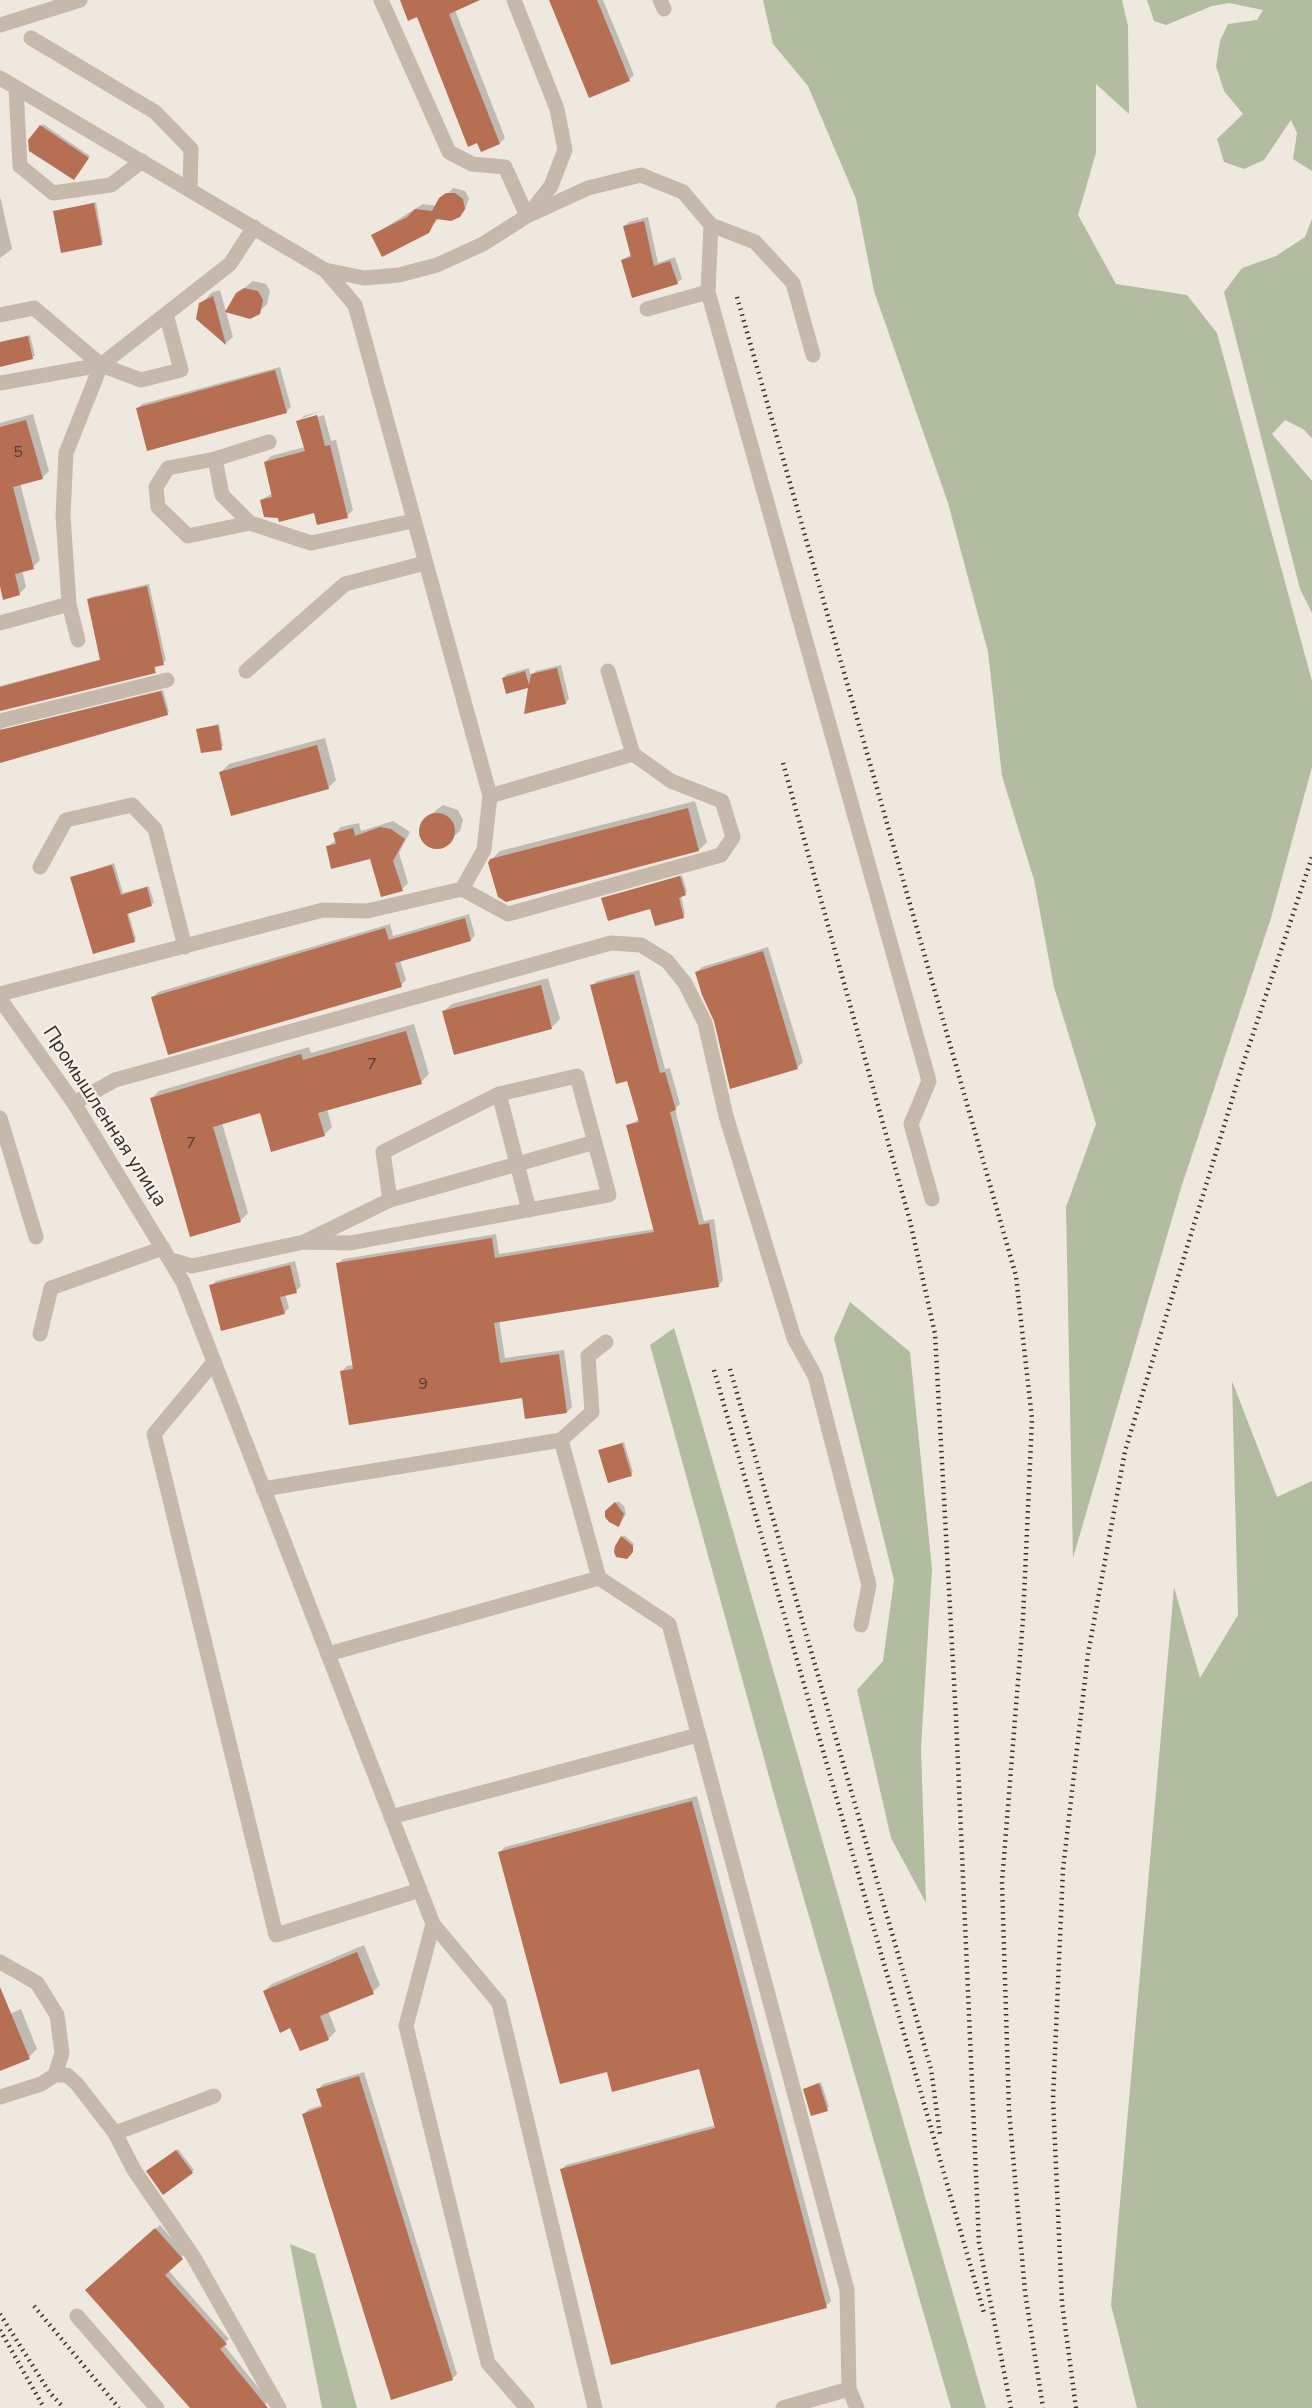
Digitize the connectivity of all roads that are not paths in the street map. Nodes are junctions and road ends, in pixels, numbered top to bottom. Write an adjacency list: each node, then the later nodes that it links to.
1 (80, 0): 4 (street)
2 (381, 0): 10 (street)
3 (514, 0): 10 (street)
4 (0, 25)
5 (31, 38): 9 (street)
6 (0, 78): 7 (street)
7 (16, 88): 8 (street); 8 (street)
8 (142, 161): 9 (street)
9 (190, 189): 12 (street)
10 (527, 216): 11 (street); 13 (street)
11 (711, 225): 14 (street); 18 (street)
12 (254, 227): 13 (street); 16 (street)
13 (325, 270): 23 (street)
14 (708, 292): 15 (street); 44 (street)
15 (647, 309)
16 (166, 314): 19 (street); 19 (street)
17 (0, 315): 19 (street)
18 (813, 355)
19 (101, 365): 20 (street); 26 (street)
20 (0, 383)
21 (270, 442): 22 (street)
22 (215, 459): 24 (street); 24 (street)
23 (413, 521): 24 (street); 25 (street)
24 (250, 523)
25 (425, 563): 29 (street); 34 (street)
26 (69, 604): 27 (street); 28 (street)
27 (0, 623)
28 (78, 640)
29 (246, 670)
30 (608, 671): 33 (street)
31 (166, 680): 32 (street)
32 (0, 721)
33 (633, 754): 34 (street); 36 (street)
34 (490, 796): 36 (street)
35 (40, 867): 37 (street)
36 (462, 890): 37 (street)
37 (185, 947): 38 (street)
38 (0, 997): 40 (street, Промышленная улица)
39 (499, 1094): 42 (street); 43 (street); 45 (street)
40 (74, 1103): 49 (street, Промышленная улица); 56 (street)
41 (0, 1118): 47 (street)
42 (595, 1142): 43 (street); 46 (street)
43 (517, 1164): 45 (street); 46 (street)
44 (932, 1199)
45 (390, 1200): 48 (street)
46 (529, 1210): 48 (street)
47 (36, 1238)
48 (304, 1242): 49 (street)
49 (167, 1254): 50 (street); 52 (street, Промышленная улица)
50 (40, 1334)
51 (606, 1342): 53 (street)
52 (214, 1362): 54 (street, Промышленная улица); 60 (street)
53 (561, 1440): 54 (street); 55 (street)
54 (263, 1489): 57 (street, Промышленная улица)
55 (599, 1578): 57 (street); 58 (street)
56 (861, 1625)
57 (328, 1654): 59 (street, Промышленная улица)
58 (698, 1735): 59 (street); 68 (street)
59 (391, 1817): 60 (street, Промышленная улица)
60 (420, 1890): 61 (street, Промышленная улица)
61 (433, 1924): 71 (street); 72 (street, Промышленная улица)
62 (0, 1962): 63 (street)
63 (55, 2075): 65 (street); 66 (street)
64 (214, 2096): 66 (street)
65 (0, 2097)
66 (115, 2133): 70 (street)
67 (77, 2316): 69 (street)
68 (849, 2389): 73 (street); 74 (street)
69 (157, 2408)
70 (279, 2408)
71 (527, 2408)
72 (595, 2408)
73 (783, 2408)
74 (857, 2408)

